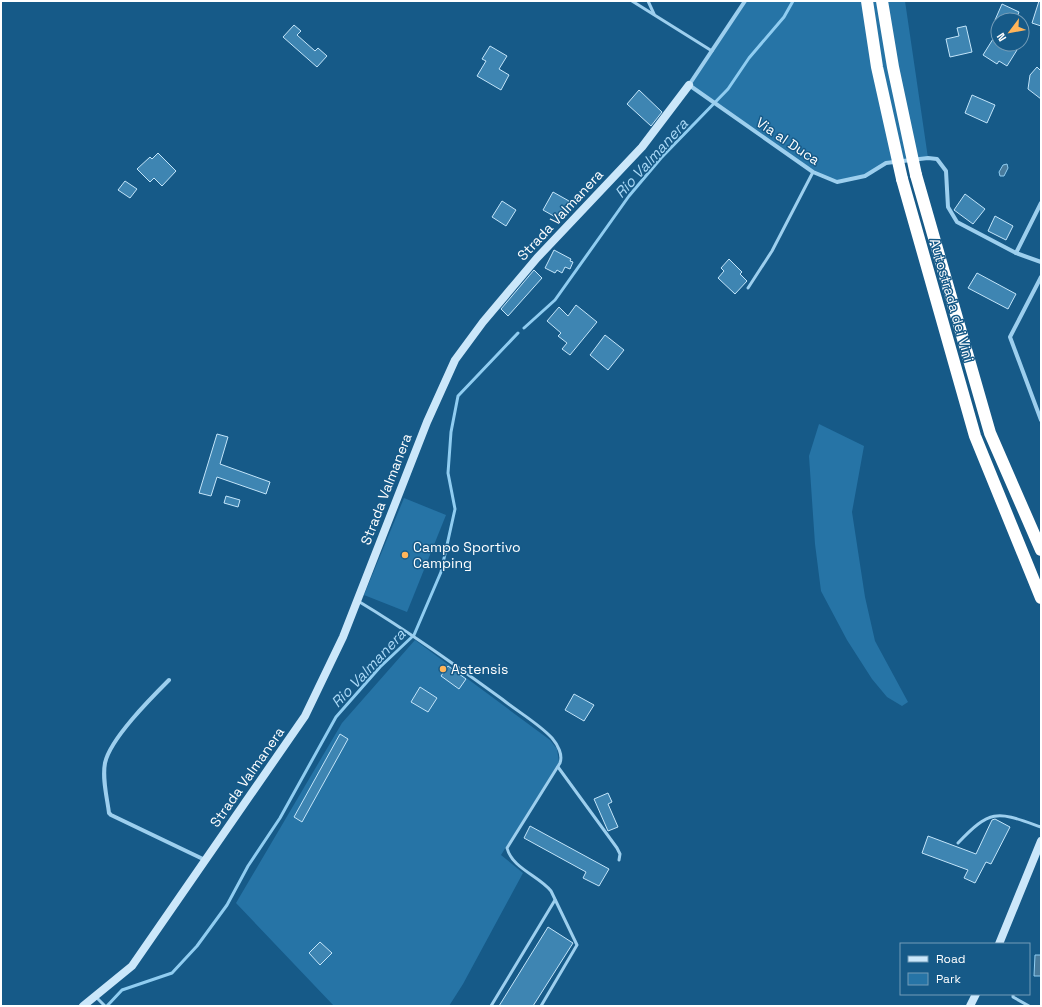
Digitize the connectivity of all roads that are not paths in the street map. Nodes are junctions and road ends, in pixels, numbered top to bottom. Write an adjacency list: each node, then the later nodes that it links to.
1 (632, 1): 6 (lane)
2 (648, 1): 6 (lane)
3 (745, 1): 7 (street, Strada Valmanera)
4 (867, 1): 17 (highway, Autostrada dei Vini, bridge)
5 (882, 1): 16 (highway, Autostrada dei Vini, bridge)
6 (655, 16): 7 (lane)
7 (712, 51): 8 (street, Strada Valmanera)
8 (689, 85): 9 (street, Via al Duca); 18 (street, Strada Valmanera)
9 (813, 172): 11 (street, Via al Duca); 14 (lane)
10 (1041, 203): 11 (street)
11 (1016, 253): 12 (street, Via al Duca)
12 (1041, 262)
13 (1041, 277): 15 (street)
14 (748, 288)
15 (1041, 420)
16 (1041, 550)
17 (1041, 598)
18 (357, 600): 20 (lane); 25 (street, Strada Valmanera)
19 (168, 680): 25 (street)
20 (558, 767): 26 (lane); 27 (lane)
21 (1041, 827): 23 (lane)
22 (1041, 841): 24 (street)
23 (958, 843)
24 (1039, 851): 28 (street)
25 (205, 860): 31 (street, Strada Valmanera)
26 (619, 860)
27 (555, 900): 34 (lane); 35 (lane)
28 (999, 943)
29 (976, 995): 36 (street)
30 (1013, 995): 37 (lane)
31 (95, 996): 32 (lane); 33 (street, Strada Valmanera)
32 (104, 1005)
33 (83, 1006)
34 (491, 1006)
35 (541, 1006)
36 (970, 1006)
37 (1029, 1006)

